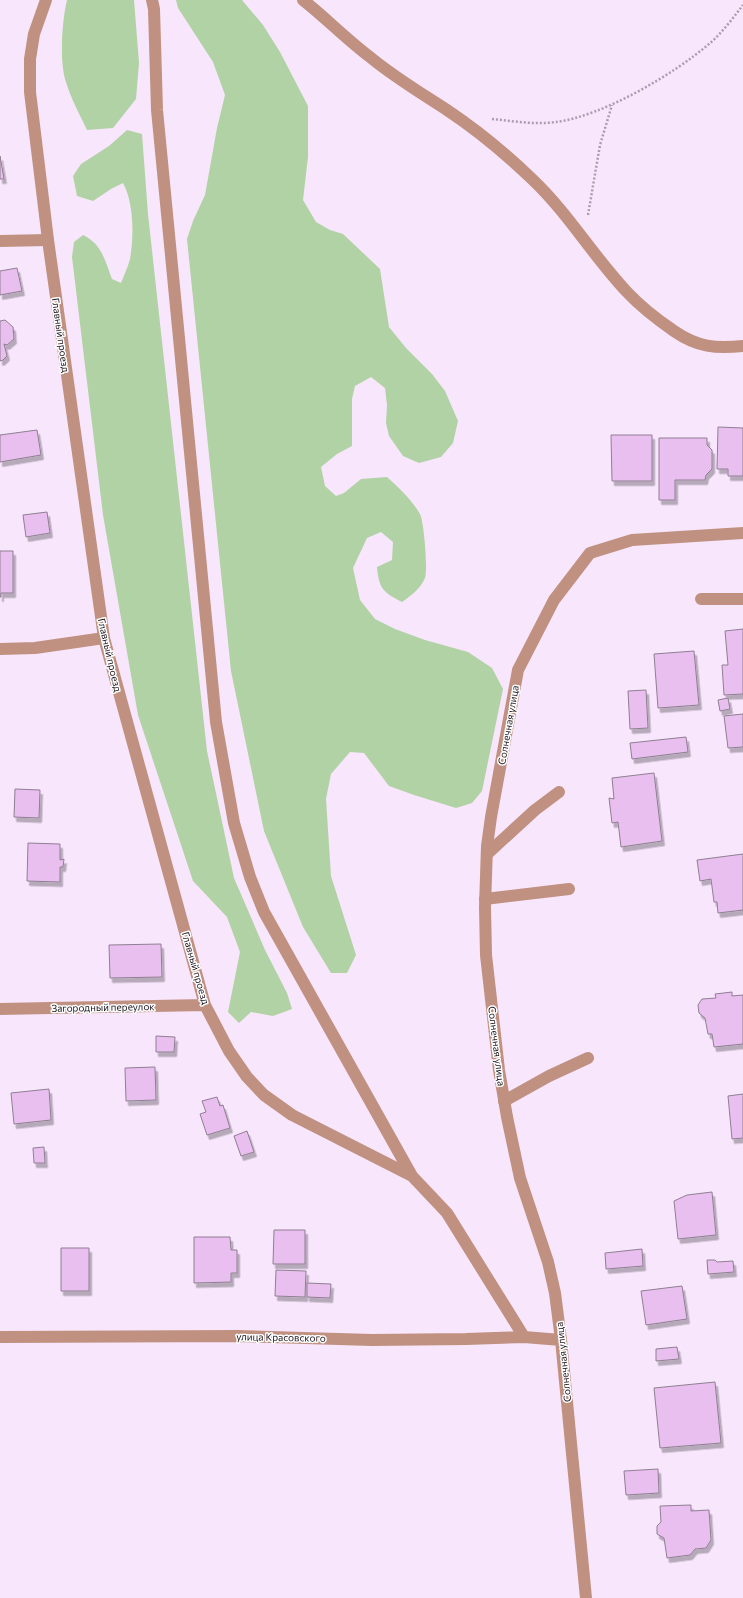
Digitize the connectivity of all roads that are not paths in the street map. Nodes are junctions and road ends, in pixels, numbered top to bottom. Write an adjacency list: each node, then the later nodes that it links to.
1 (46, 0): 4 (street, Главный проезд)
2 (152, 0): 20 (street)
3 (303, 0): 6 (street)
4 (48, 240): 5 (street); 10 (street, Главный проезд)
5 (0, 241)
6 (743, 346)
7 (743, 533): 13 (street, Солнечная улица)
8 (700, 599): 9 (street)
9 (743, 599)
10 (104, 638): 11 (street); 16 (street, Главный проезд)
11 (0, 649)
12 (559, 792): 13 (street)
13 (487, 854): 15 (street, Солнечная улица)
14 (569, 889): 15 (street)
15 (485, 899): 19 (street, Солнечная улица)
16 (206, 1005): 17 (street, Загородный переулок); 20 (street, Главный проезд)
17 (0, 1009)
18 (588, 1058): 19 (street)
19 (504, 1101): 23 (street, Солнечная улица)
20 (412, 1176): 22 (street)
21 (0, 1337): 22 (street, улица Красовского)
22 (524, 1337): 23 (street, улица Красовского)
23 (561, 1340): 24 (street, Солнечная улица)
24 (586, 1598)

